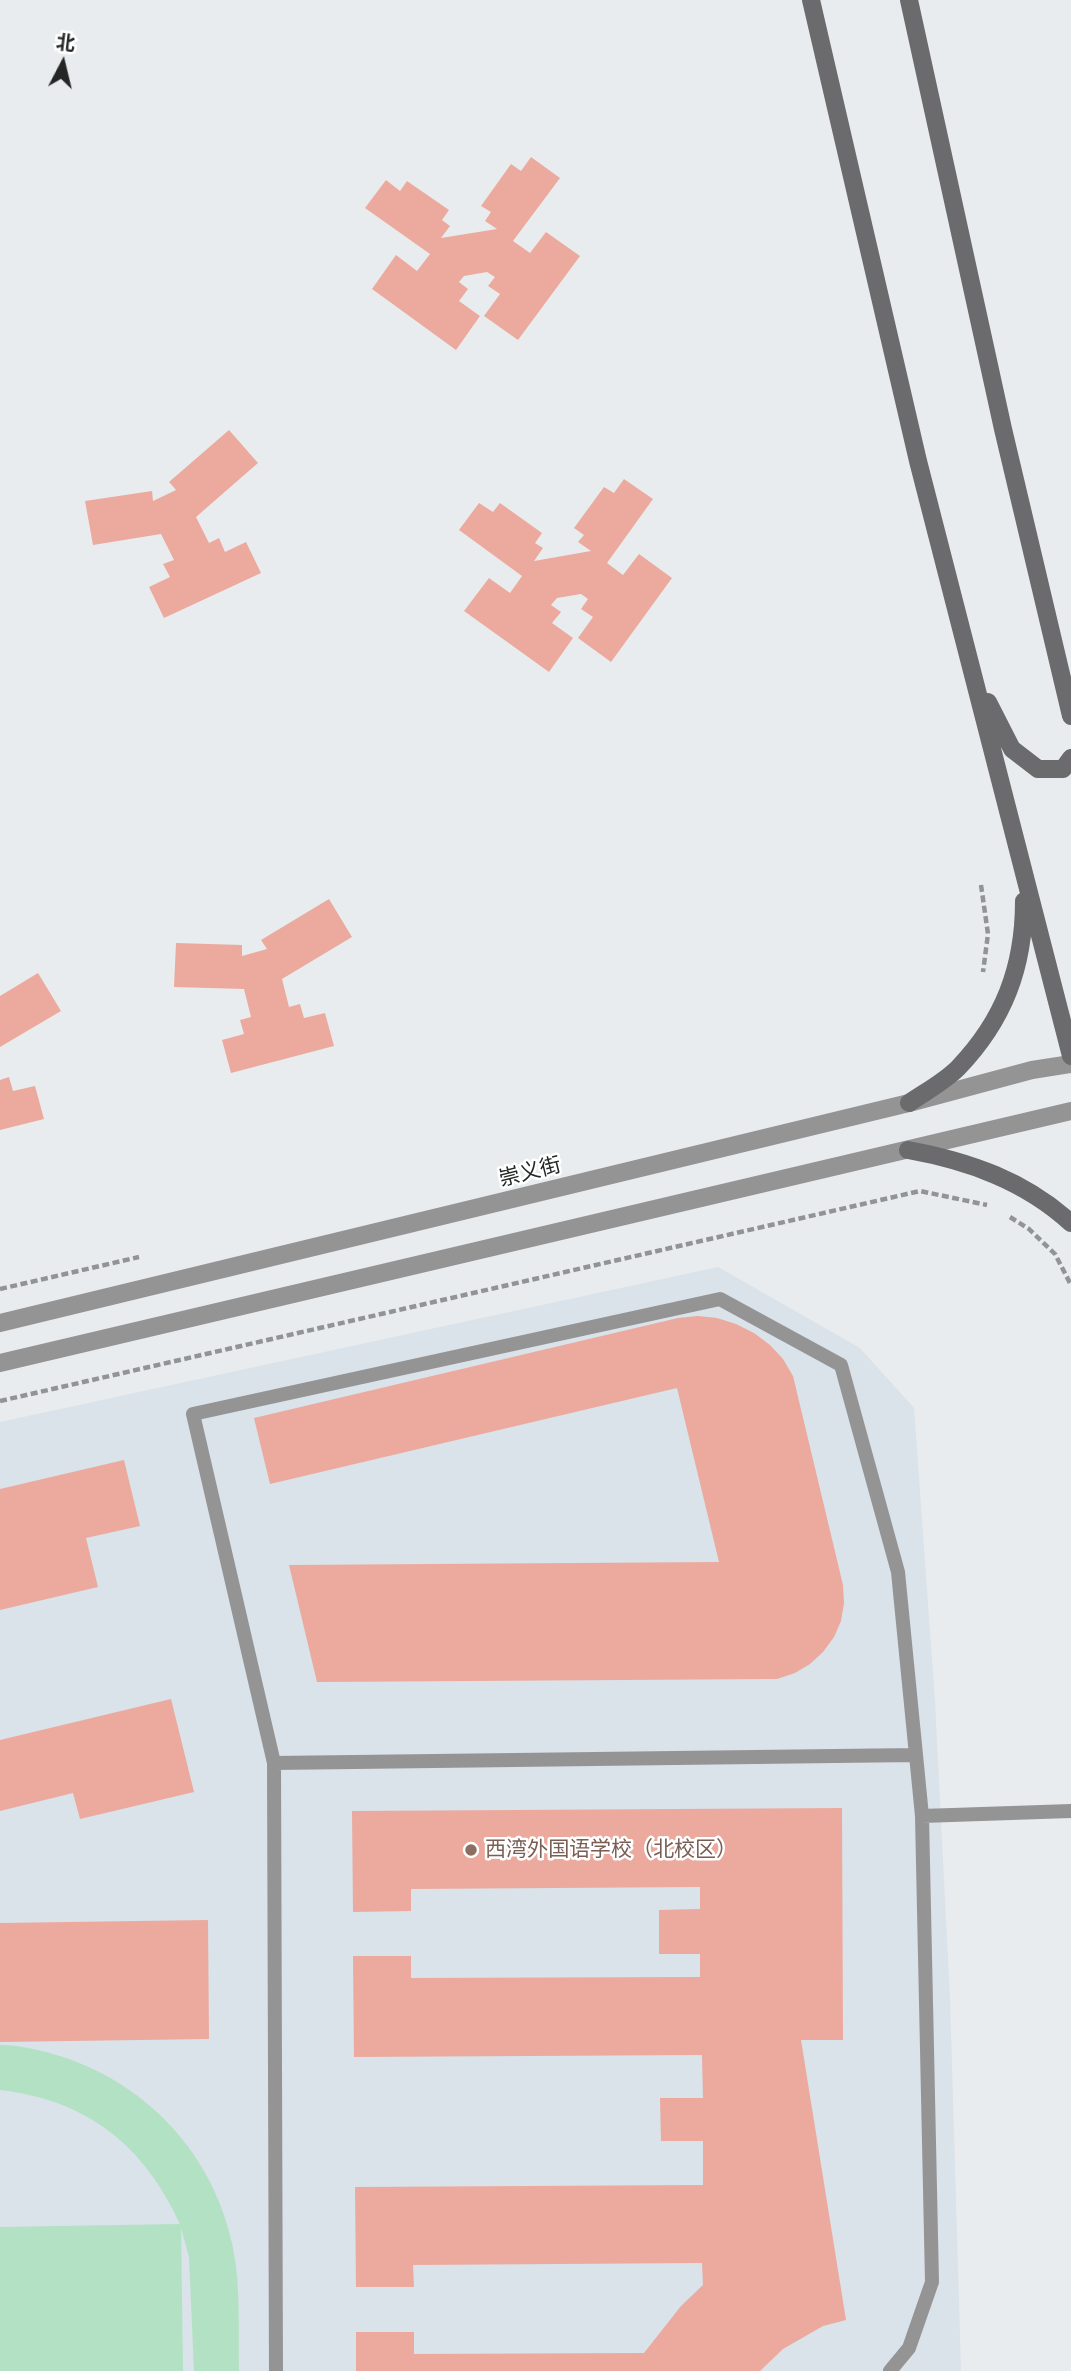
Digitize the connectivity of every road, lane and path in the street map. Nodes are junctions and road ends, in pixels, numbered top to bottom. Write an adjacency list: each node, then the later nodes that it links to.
1 (811, 0): 3 (street)
2 (909, 0): 4 (street)
3 (973, 674): 5 (street); 6 (street)
4 (1071, 716)
5 (1071, 758)
6 (1015, 839): 9 (street); 11 (street)
7 (981, 885): 8 (path)
8 (982, 974)
9 (1071, 1056)
10 (1071, 1064): 11 (street, 崇义街)
11 (909, 1104): 20 (street, 崇义街)
12 (1071, 1111): 13 (street)
13 (908, 1150): 16 (street); 21 (street)
14 (992, 1206): 22 (path)
15 (1000, 1211): 18 (path)
16 (1071, 1223)
17 (149, 1255): 19 (path)
18 (1071, 1285)
19 (0, 1289)
20 (0, 1323)
21 (0, 1363)
22 (0, 1401)
23 (915, 1755): 24 (lane); 24 (lane); 26 (lane)
24 (274, 1763): 27 (lane)
25 (1071, 1811): 26 (lane)
26 (922, 1816): 28 (lane)
27 (276, 2371)
28 (890, 2371)

